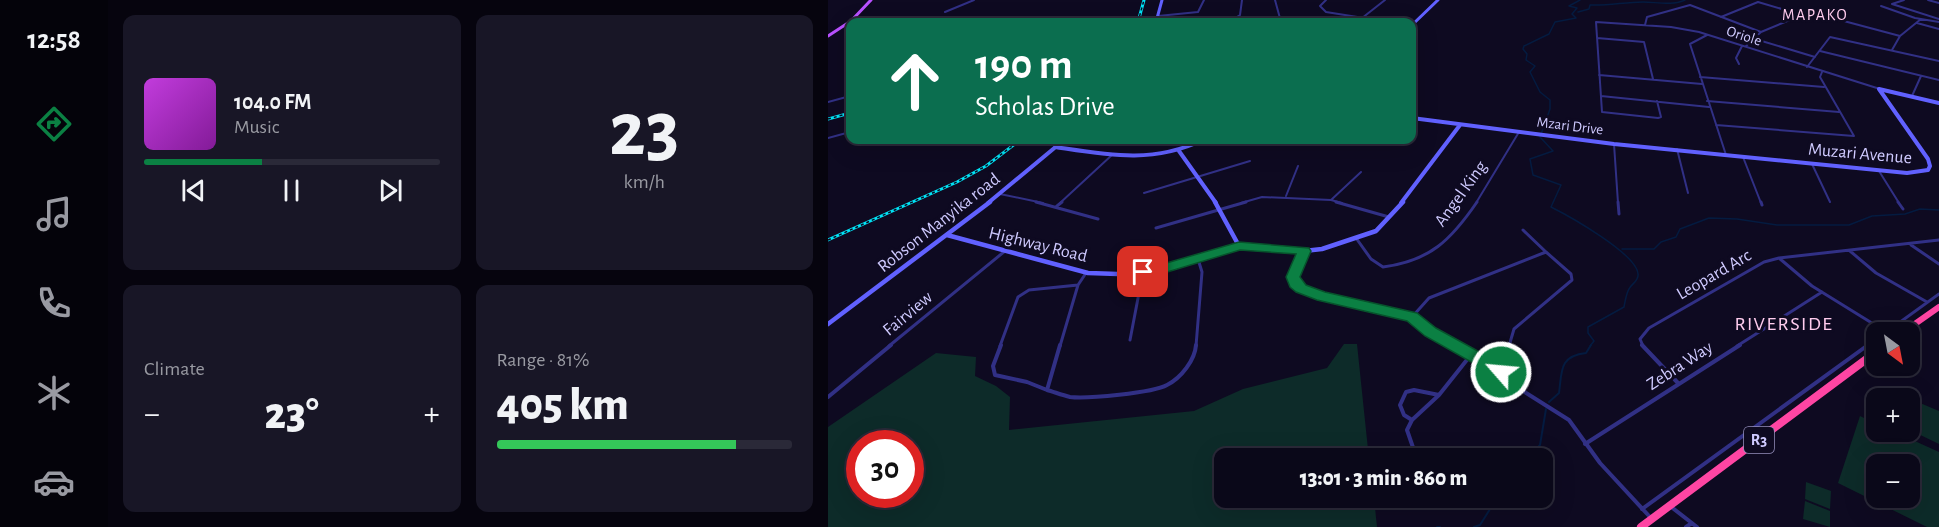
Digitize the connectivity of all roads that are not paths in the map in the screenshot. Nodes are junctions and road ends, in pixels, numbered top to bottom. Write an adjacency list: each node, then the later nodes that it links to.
1 (871, 0): 18 (main road)
2 (974, 0): 14 (street)
3 (1162, 0): 16 (street)
4 (1204, 0): 16 (street)
5 (1242, 0): 19 (street)
6 (1275, 0): 20 (street)
7 (1326, 0): 21 (street)
8 (1385, 0): 21 (street)
9 (1438, 0): 23 (street)
10 (1904, 0): 24 (street)
11 (1928, 0): 12 (street)
12 (1939, 3)
13 (1881, 6): 22 (street)
14 (945, 12)
15 (1799, 14): 17 (street); 29 (street); 32 (street)
16 (1158, 16)
17 (1721, 17): 27 (street); 29 (street)
18 (854, 18)
19 (1235, 18)
20 (1280, 18)
21 (1363, 18)
22 (1922, 19): 24 (street); 25 (street)
23 (1416, 21)
24 (1939, 21)
25 (1917, 23): 28 (street); 32 (street)
26 (846, 24): 31 (main road)
27 (1645, 25): 30 (street, Oriole); 33 (street, Oriole)
28 (1939, 29)
29 (1761, 32): 34 (street)
30 (1707, 35): 35 (street, Oriole); 45 (street)
31 (828, 36)
32 (1900, 36): 36 (street)
33 (1597, 38): 43 (street); 46 (street)
34 (1755, 39): 35 (street); 38 (street)
35 (1744, 46): 40 (street); 41 (street, Oriole)
36 (1892, 50): 37 (street); 39 (street)
37 (1820, 51): 38 (street); 44 (street)
38 (1815, 57): 41 (street)
39 (1939, 61)
40 (1739, 64)
41 (1807, 67): 42 (street, Oriole)
42 (1822, 72): 49 (street); 50 (street, Oriole)
43 (1599, 75): 46 (street); 51 (street)
44 (1921, 76): 47 (street); 52 (street)
45 (1700, 77): 48 (street); 49 (street)
46 (1653, 79): 48 (street)
47 (1939, 80)
48 (1702, 84): 55 (street)
49 (1824, 87): 59 (street)
50 (1880, 89): 52 (street); 79 (street, Muzari Avenue)
51 (1601, 96): 54 (street); 54 (street)
52 (1912, 96): 57 (street)
53 (846, 97): 56 (street)
54 (1657, 101): 58 (street)
55 (1707, 101): 58 (street); 59 (street)
56 (828, 102)
57 (1939, 103)
58 (1709, 106): 62 (street)
59 (1839, 112): 62 (street)
60 (1416, 119): 61 (street, Mzari Drive)
61 (1460, 125): 63 (street, Mzari Drive); 92 (street, Highway Road)
62 (1716, 125): 73 (street)
63 (1519, 132): 68 (street, Mzari Drive); 97 (street, Angel King)
64 (846, 133): 65 (street)
65 (828, 138)
66 (1059, 144): 69 (street, Robson Manyika road)
67 (1194, 144): 71 (street)
68 (1614, 144): 70 (street, Mzari Drive); 91 (street)
69 (1055, 147): 72 (street); 83 (street, Robson Manyika road)
70 (1677, 149): 73 (street, Mzari Drive); 82 (street)
71 (1179, 151): 72 (street); 80 (street)
72 (1112, 155): 88 (street)
73 (1726, 155): 74 (street, Muzari Avenue)
74 (1742, 156): 76 (street, Muzari Avenue); 87 (street)
75 (1250, 161): 80 (street)
76 (1812, 164): 79 (street, Muzari Avenue); 86 (street)
77 (1298, 166): 84 (street)
78 (1361, 171): 85 (street)
79 (1879, 171): 90 (street)
80 (1198, 178): 81 (street); 89 (street)
81 (1144, 193)
82 (1688, 194)
83 (1000, 195): 88 (street); 96 (street, Robson Manyika road)
84 (1286, 196): 85 (street); 89 (street)
85 (1330, 200): 92 (street)
86 (1830, 202)
87 (1762, 205)
88 (1057, 206): 93 (street)
89 (1220, 208): 94 (street); 100 (street)
90 (1903, 209)
91 (1619, 214)
92 (1390, 217): 97 (street, Highway Road)
93 (1098, 219)
94 (1156, 228)
95 (1523, 230): 104 (street)
96 (947, 235): 101 (street, Highway Road); 119 (street, Robson Manyika road)
97 (1356, 238): 102 (street, Highway Road)
98 (1939, 240): 99 (street, Leopard Arc)
99 (1910, 245): 103 (street, Leopard Arc); 107 (street)
100 (1239, 246): 102 (street, Highway Road); 106 (street, Highway Road)
101 (1005, 251): 109 (street, Highway Road); 128 (street, Fairview)
102 (1304, 251): 115 (street)
103 (1850, 251): 105 (street, Leopard Arc); 113 (street)
104 (1546, 252): 115 (street); 124 (street)
105 (1779, 258): 111 (street); 125 (street, Leopard Arc)
106 (1198, 259): 108 (street, Highway Road); 126 (street)
107 (1939, 264)
108 (1143, 272): 109 (street, Highway Road); 120 (street)
109 (1088, 273): 110 (street)
110 (1078, 285): 126 (street); 126 (street)
111 (1822, 292): 116 (street); 125 (street, Zebra Way)
112 (1939, 294): 113 (street)
113 (1927, 302): 117 (street)
114 (1939, 307): 118 (highway)
115 (1412, 317): 122 (street)
116 (1871, 322)
117 (1900, 322)
118 (1918, 322)
119 (828, 324)
120 (1130, 340)
121 (1866, 346): 133 (street)
122 (1470, 356): 124 (street); 127 (street)
123 (1866, 359): 132 (highway, R3)
124 (1501, 372): 130 (street)
125 (1678, 383): 130 (street, Zebra Way)
126 (1047, 390)
127 (1438, 395): 129 (street); 129 (street)
128 (828, 398)
129 (1412, 420): 131 (street)
130 (1585, 444): 133 (street)
131 (1413, 448)
132 (1670, 506): 134 (highway, R3); 135 (street)
133 (1642, 509): 134 (street)
134 (1652, 519): 136 (highway, R3)
135 (1692, 523): 137 (street); 138 (street)
136 (1641, 527)
137 (1686, 527)
138 (1697, 527)

